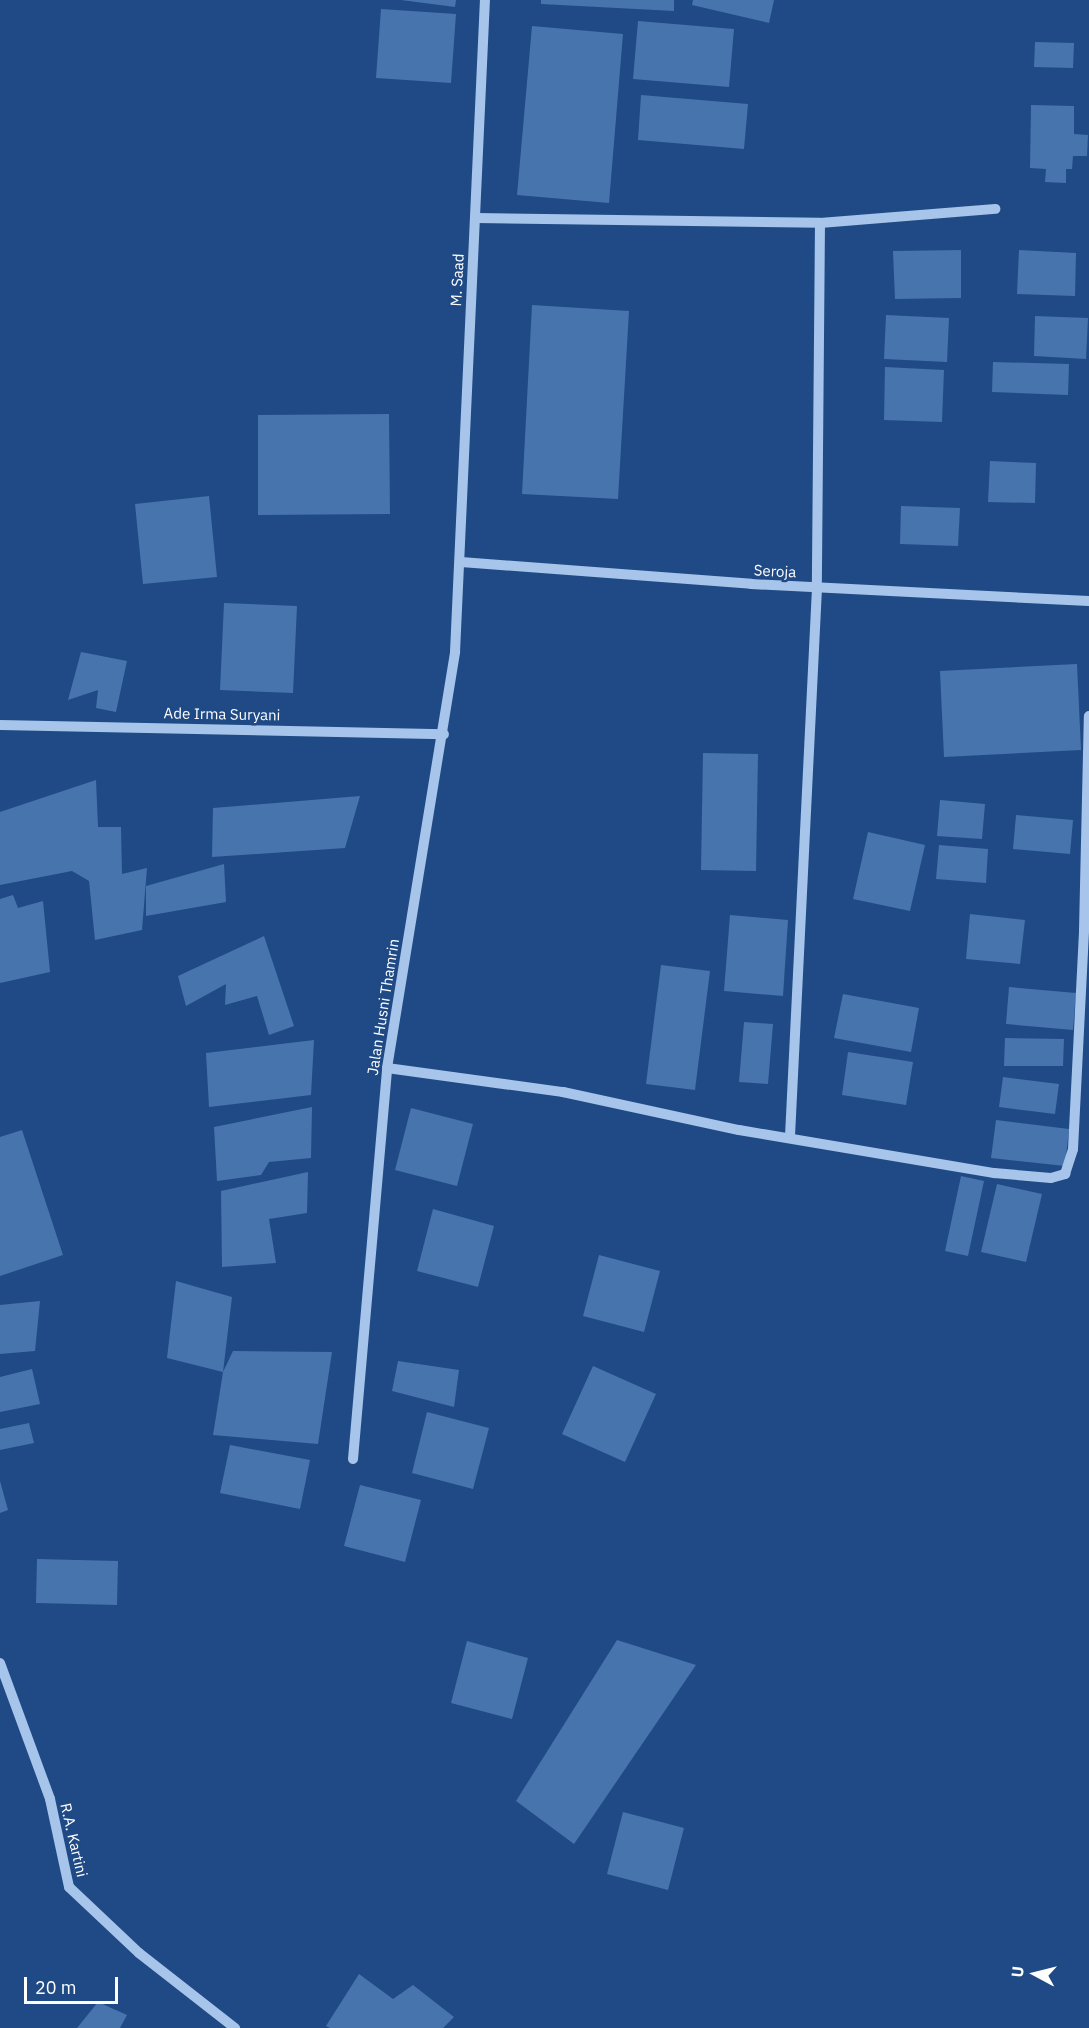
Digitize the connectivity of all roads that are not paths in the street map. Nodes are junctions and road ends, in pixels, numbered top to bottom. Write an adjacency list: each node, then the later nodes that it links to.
1 (485, 0): 3 (street, M. Saad)
2 (995, 209): 4 (street)
3 (476, 218): 4 (street); 5 (street, M. Saad)
4 (820, 223): 6 (street)
5 (461, 562): 6 (street, Seroja); 10 (street, Jalan Husni Thamrin)
6 (818, 588): 7 (street, Seroja); 12 (street)
7 (1089, 601)
8 (1089, 716): 12 (street)
9 (0, 725): 10 (street, Ade Irma Suryani)
10 (444, 734): 11 (street, Jalan Husni Thamrin)
11 (387, 1068): 12 (street); 13 (street, Jalan Husni Thamrin)
12 (790, 1136)
13 (353, 1460)
14 (0, 1663): 15 (street, R.A. Kartini)
15 (235, 2028)

